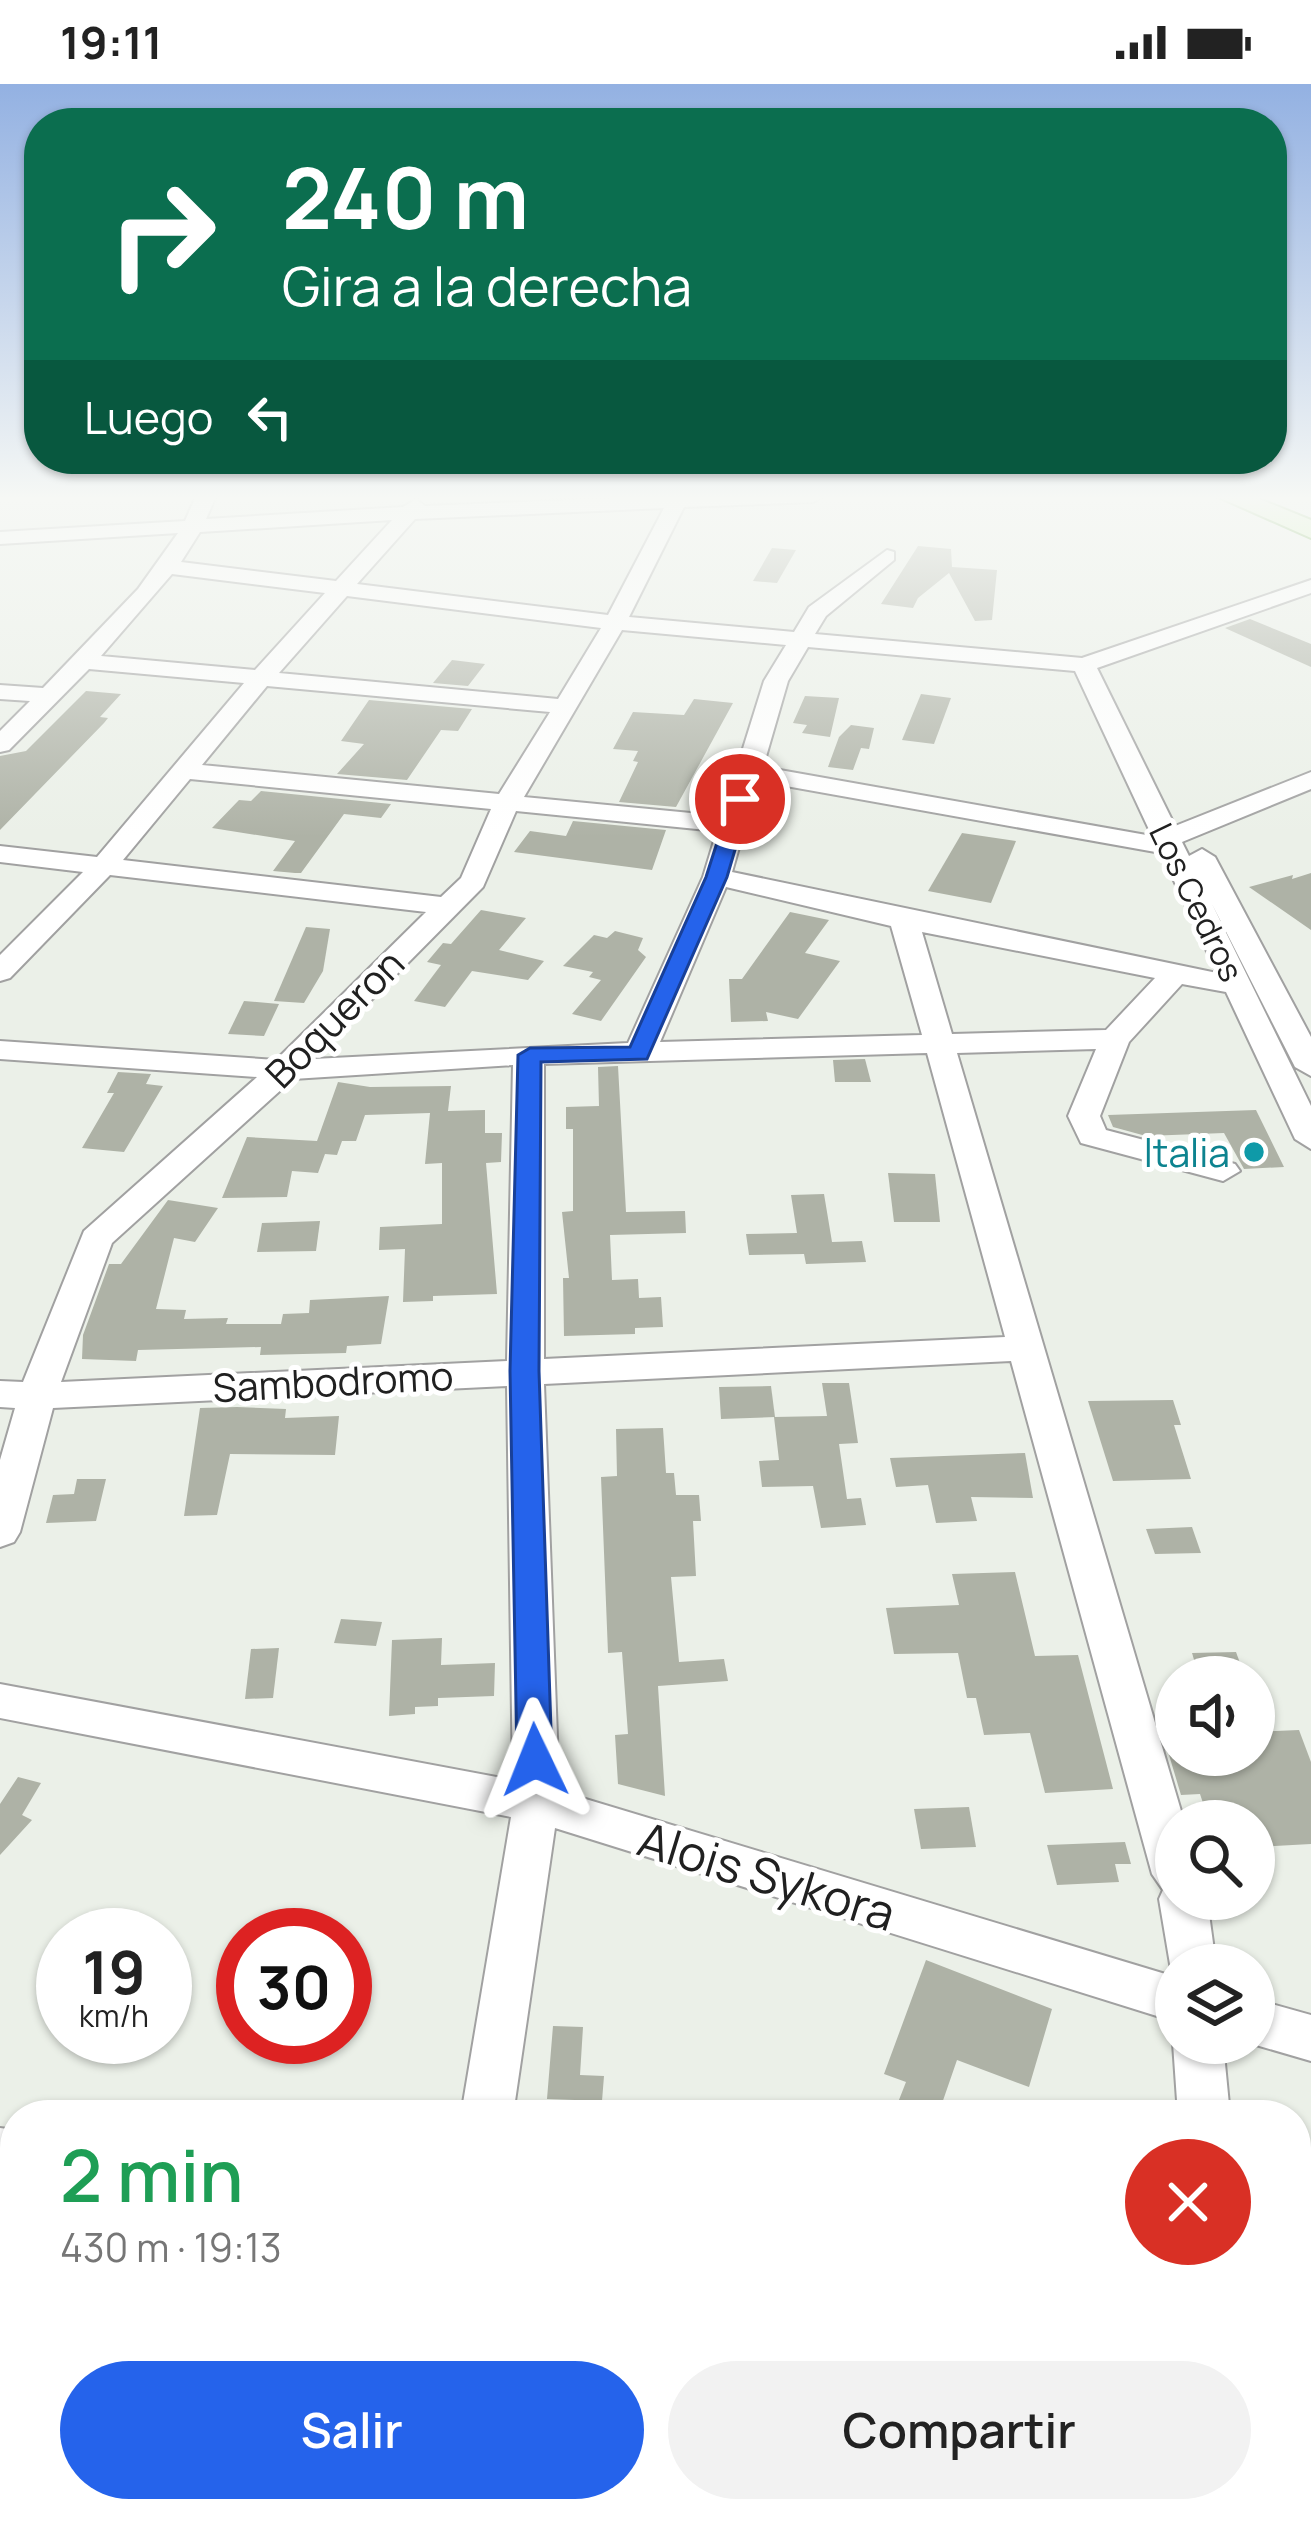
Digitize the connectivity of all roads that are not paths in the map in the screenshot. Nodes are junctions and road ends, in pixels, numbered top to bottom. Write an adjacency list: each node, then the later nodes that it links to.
1 (128, 610): 9 (street)
2 (323, 610): 11 (street)
3 (509, 610): 7 (street)
4 (622, 610): 7 (street, Boqueron)
5 (820, 610): 8 (street)
6 (1243, 610): 10 (street)
7 (615, 623): 8 (street); 14 (street, Boqueron)
8 (800, 640): 10 (street); 17 (street)
9 (80, 661): 11 (street); 13 (street)
10 (1092, 663): 21 (street, Los Cedros)
11 (262, 677): 14 (street); 16 (street)
12 (0, 692): 13 (street)
13 (47, 695): 15 (street)
14 (561, 706): 19 (street, Boqueron)
15 (0, 745)
16 (186, 771): 19 (street); 23 (street)
17 (748, 772): 20 (street); 21 (street)
18 (1311, 780): 21 (street)
19 (507, 803): 20 (street); 25 (street, Boqueron)
20 (732, 825): 24 (street)
21 (1175, 839): 29 (street, Los Cedros)
22 (0, 854): 23 (street)
23 (102, 868): 25 (street); 27 (street)
24 (717, 877): 26 (street); 34 (street)
25 (446, 906): 37 (street, Boqueron)
26 (904, 920): 28 (street); 32 (street)
27 (0, 972)
28 (1177, 972): 29 (street); 31 (street)
29 (1252, 993): 30 (street); 36 (street); 38 (street, Los Cedros)
30 (1310, 995)
31 (1115, 1039): 32 (street); 39 (street)
32 (940, 1046): 34 (street); 40 (street)
33 (0, 1050): 37 (street)
34 (639, 1054): 35 (street)
35 (530, 1055): 37 (street); 41 (street)
36 (1311, 1067)
37 (284, 1070): 42 (street, Boqueron)
38 (1311, 1139)
39 (1223, 1171)
40 (1026, 1348): 41 (street, Sambodromo); 45 (street)
41 (524, 1371): 42 (street, Sambodromo); 46 (street)
42 (19, 1395): 43 (street, Boqueron)
43 (0, 1532)
44 (0, 1702): 46 (street, Alois Sykora)
45 (1155, 1800)
46 (536, 1803): 47 (street, Alois Sykora); 51 (street)
47 (1155, 1994)
48 (1275, 2029): 49 (street)
49 (1311, 2038)
50 (1200, 2064): 52 (street)
51 (490, 2100)
52 (1203, 2100)

